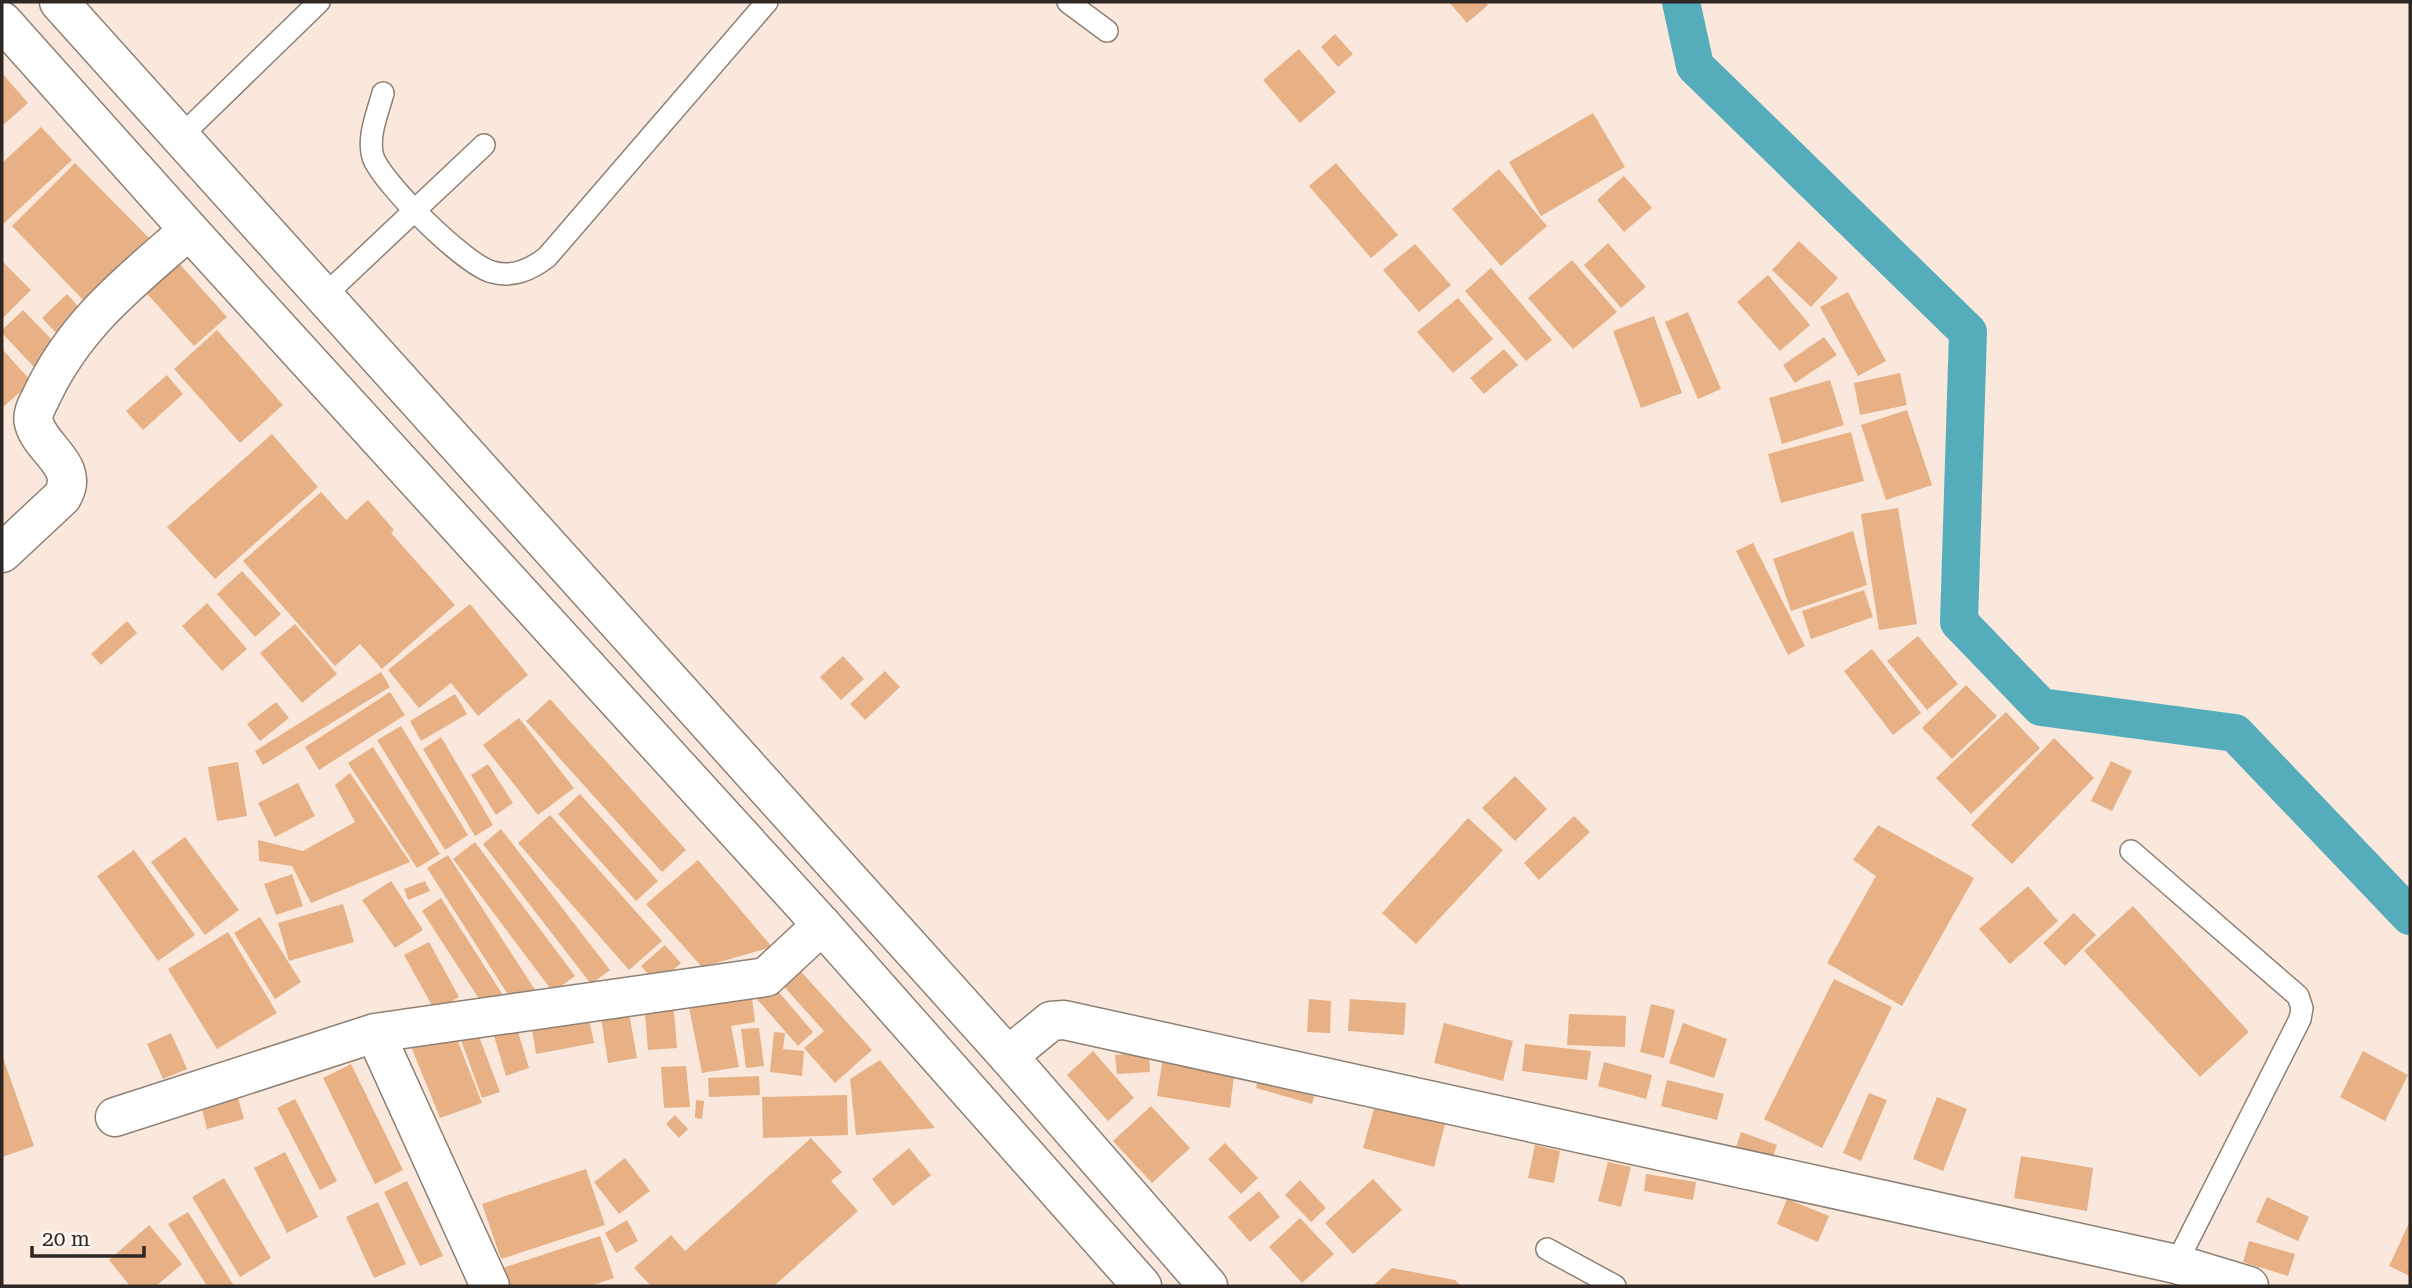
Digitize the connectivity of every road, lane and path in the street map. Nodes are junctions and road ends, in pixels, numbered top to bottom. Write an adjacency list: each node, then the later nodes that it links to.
1 (319, 2): 8 (lane)
2 (768, 2): 10 (lane)
3 (1068, 2): 6 (lane)
4 (71, 6): 8 (street)
5 (2, 21): 11 (street)
6 (1107, 31)
7 (383, 93): 10 (lane)
8 (180, 136): 12 (street)
9 (484, 145): 10 (lane)
10 (415, 211): 12 (lane)
11 (189, 230): 13 (street); 15 (street)
12 (324, 296): 17 (street)
13 (2, 553)
14 (2131, 851): 20 (lane)
15 (822, 925): 16 (street); 22 (street)
16 (375, 1033): 18 (street); 21 (street)
17 (1008, 1056): 20 (street); 23 (street)
18 (115, 1117)
19 (1547, 1249): 24 (lane)
20 (2176, 1264): 25 (street)
21 (490, 1286)
22 (1142, 1286)
23 (1209, 1286)
24 (1615, 1286)
25 (2249, 1286)

